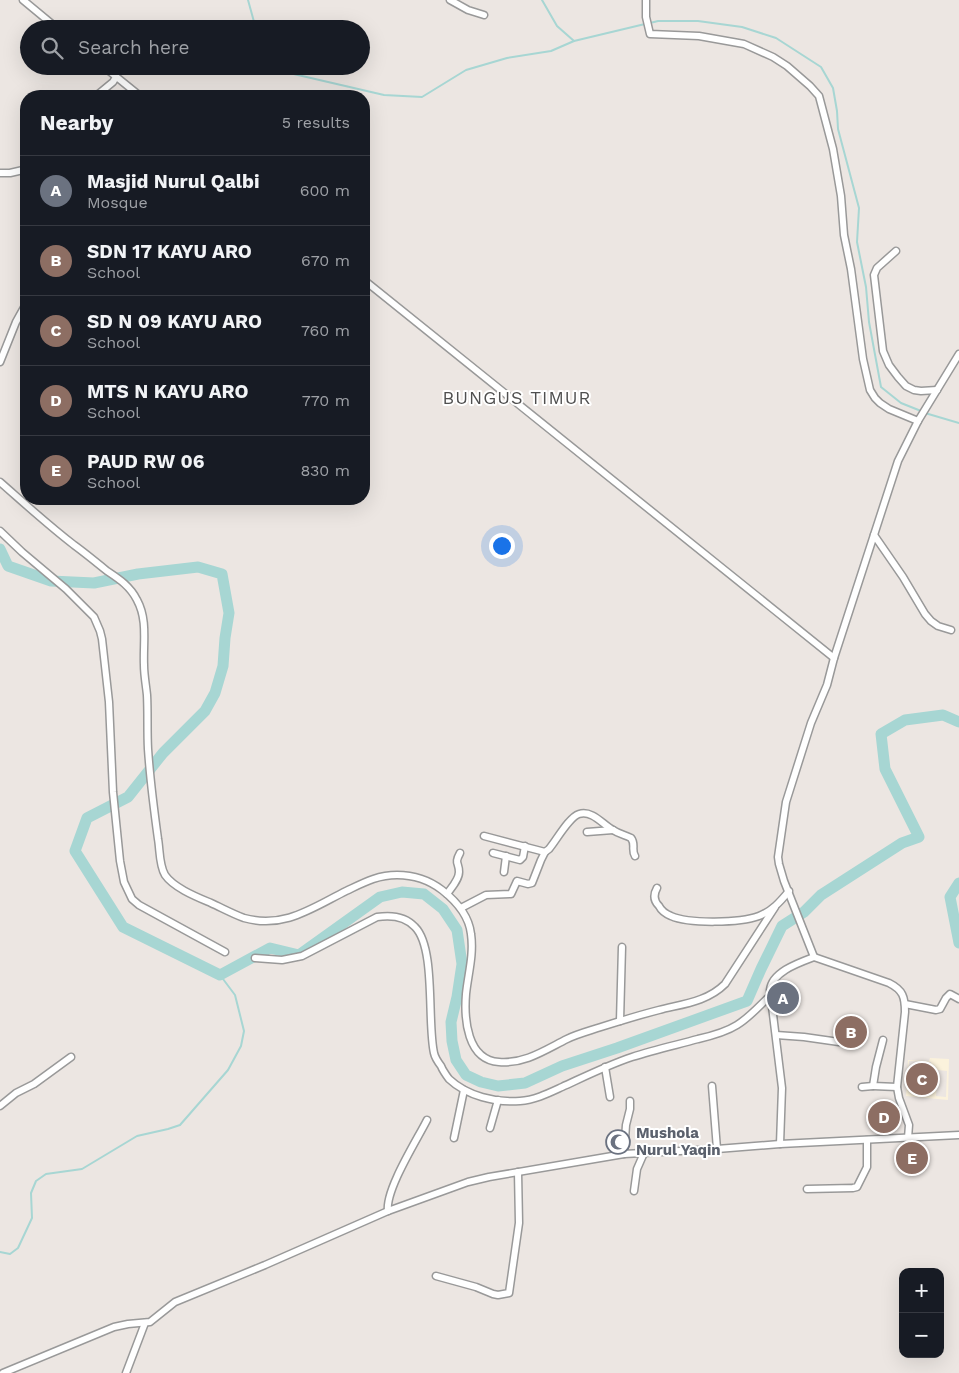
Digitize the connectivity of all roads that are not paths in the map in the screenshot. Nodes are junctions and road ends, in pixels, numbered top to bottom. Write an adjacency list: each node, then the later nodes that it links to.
1 (23, 0): 5 (street)
2 (450, 0): 4 (street)
3 (646, 0): 18 (street)
4 (484, 15)
5 (47, 20)
6 (114, 75): 7 (street)
7 (116, 77): 8 (street); 9 (street)
8 (103, 90)
9 (132, 90)
10 (20, 171): 11 (street)
11 (0, 173)
12 (896, 251): 17 (street)
13 (370, 285): 25 (street)
14 (20, 315): 16 (street)
15 (959, 354): 17 (street)
16 (0, 362)
17 (936, 391): 18 (street)
18 (918, 420): 23 (street)
19 (0, 482): 20 (street)
20 (20, 499)
21 (27, 505): 37 (street)
22 (0, 531): 42 (street)
23 (874, 536): 24 (street); 25 (street)
24 (951, 630)
25 (834, 658): 38 (street)
26 (613, 830): 27 (street); 30 (street); 34 (street)
27 (587, 832)
28 (484, 836): 29 (street)
29 (526, 846): 30 (street); 33 (street)
30 (545, 852): 40 (street)
31 (460, 853): 37 (street)
32 (493, 853): 33 (street)
33 (506, 856): 35 (street)
34 (635, 856)
35 (504, 872)
36 (657, 888): 39 (street)
37 (448, 893): 40 (street)
38 (790, 895): 39 (street); 43 (street)
39 (775, 907): 48 (street)
40 (461, 908): 48 (street)
41 (622, 947): 48 (street)
42 (225, 952)
43 (814, 957): 45 (street); 47 (street)
44 (255, 958): 58 (street)
45 (771, 995): 49 (street); 53 (street)
46 (959, 999): 47 (street)
47 (905, 1004): 57 (street)
48 (620, 1021)
49 (776, 1035): 51 (street); 69 (street)
50 (883, 1040): 55 (street)
51 (839, 1042)
52 (71, 1057): 62 (street)
53 (605, 1067): 59 (street); 60 (street)
54 (712, 1086): 70 (street)
55 (873, 1086): 56 (street); 57 (street)
56 (862, 1087)
57 (897, 1087): 67 (street)
58 (464, 1092): 60 (street); 66 (street)
59 (610, 1097)
60 (498, 1101): 64 (street)
61 (630, 1101): 72 (street)
62 (0, 1106)
63 (428, 1120): 76 (street)
64 (490, 1128)
65 (959, 1135): 67 (street)
66 (454, 1138)
67 (908, 1138): 68 (street)
68 (867, 1140): 69 (street); 74 (street)
69 (780, 1144): 70 (street)
70 (717, 1149): 71 (street)
71 (644, 1153): 72 (street); 75 (street)
72 (624, 1154): 73 (street)
73 (518, 1172): 76 (street); 77 (street)
74 (807, 1189)
75 (634, 1191)
76 (388, 1211): 78 (street)
77 (436, 1276)
78 (145, 1323): 79 (street); 80 (street)
79 (3, 1373)
80 (126, 1373)

